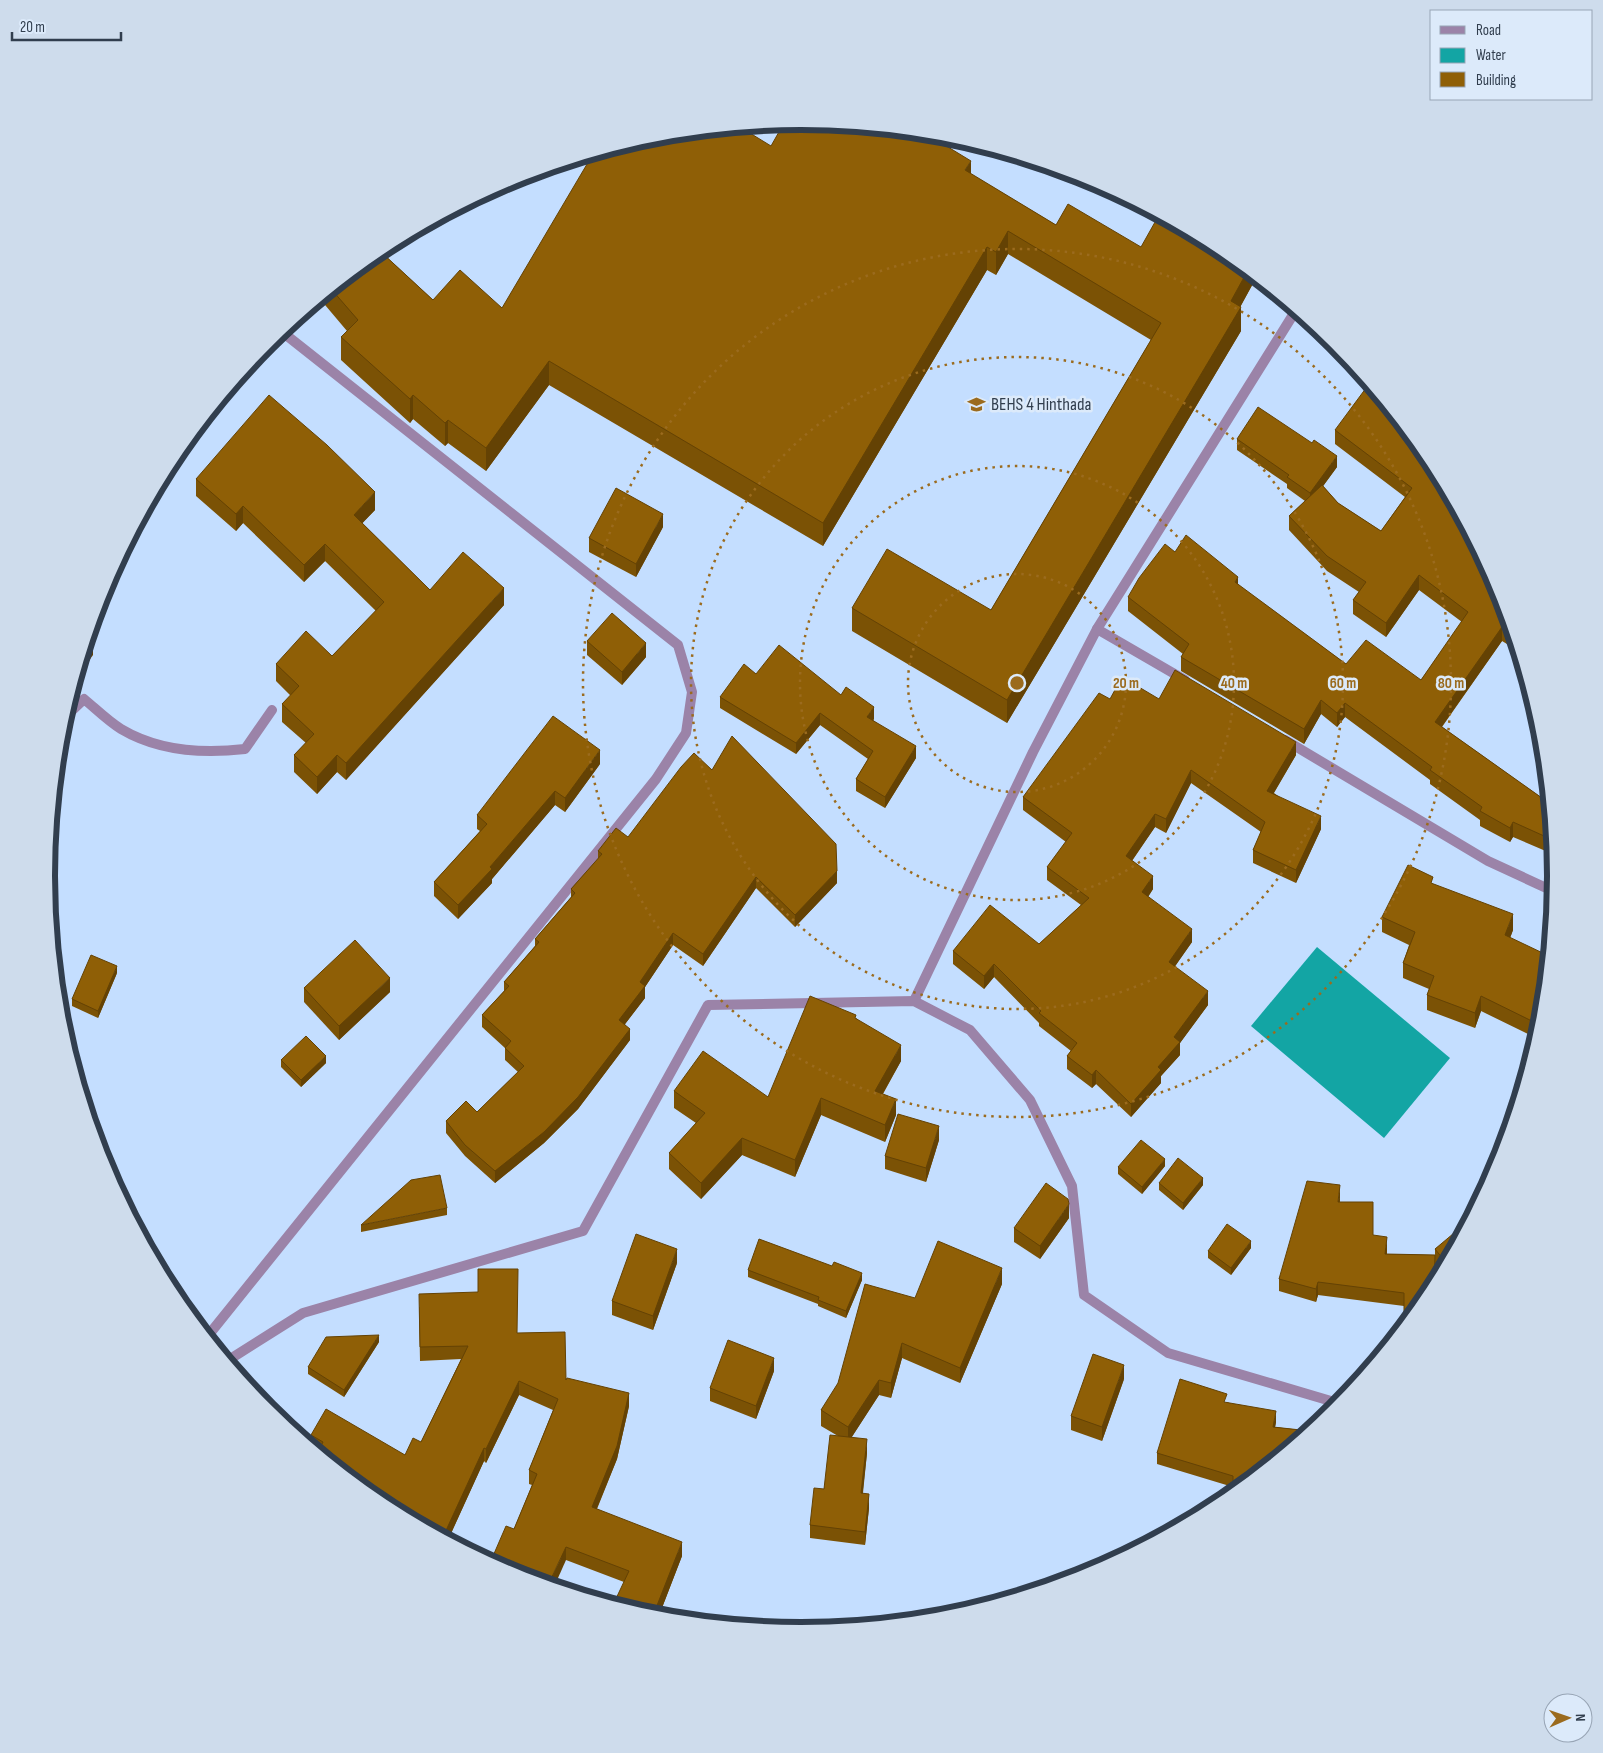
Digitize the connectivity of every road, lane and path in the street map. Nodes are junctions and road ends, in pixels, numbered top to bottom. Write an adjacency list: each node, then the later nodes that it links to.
1 (1293, 314): 3 (street)
2 (287, 336): 10 (street)
3 (1098, 628): 4 (street); 9 (street)
4 (1191, 684)
5 (74, 708): 6 (street)
6 (272, 710)
7 (1276, 734): 8 (street)
8 (1547, 889)
9 (914, 1001): 11 (street); 12 (street)
10 (210, 1333)
11 (231, 1358)
12 (1332, 1401)

